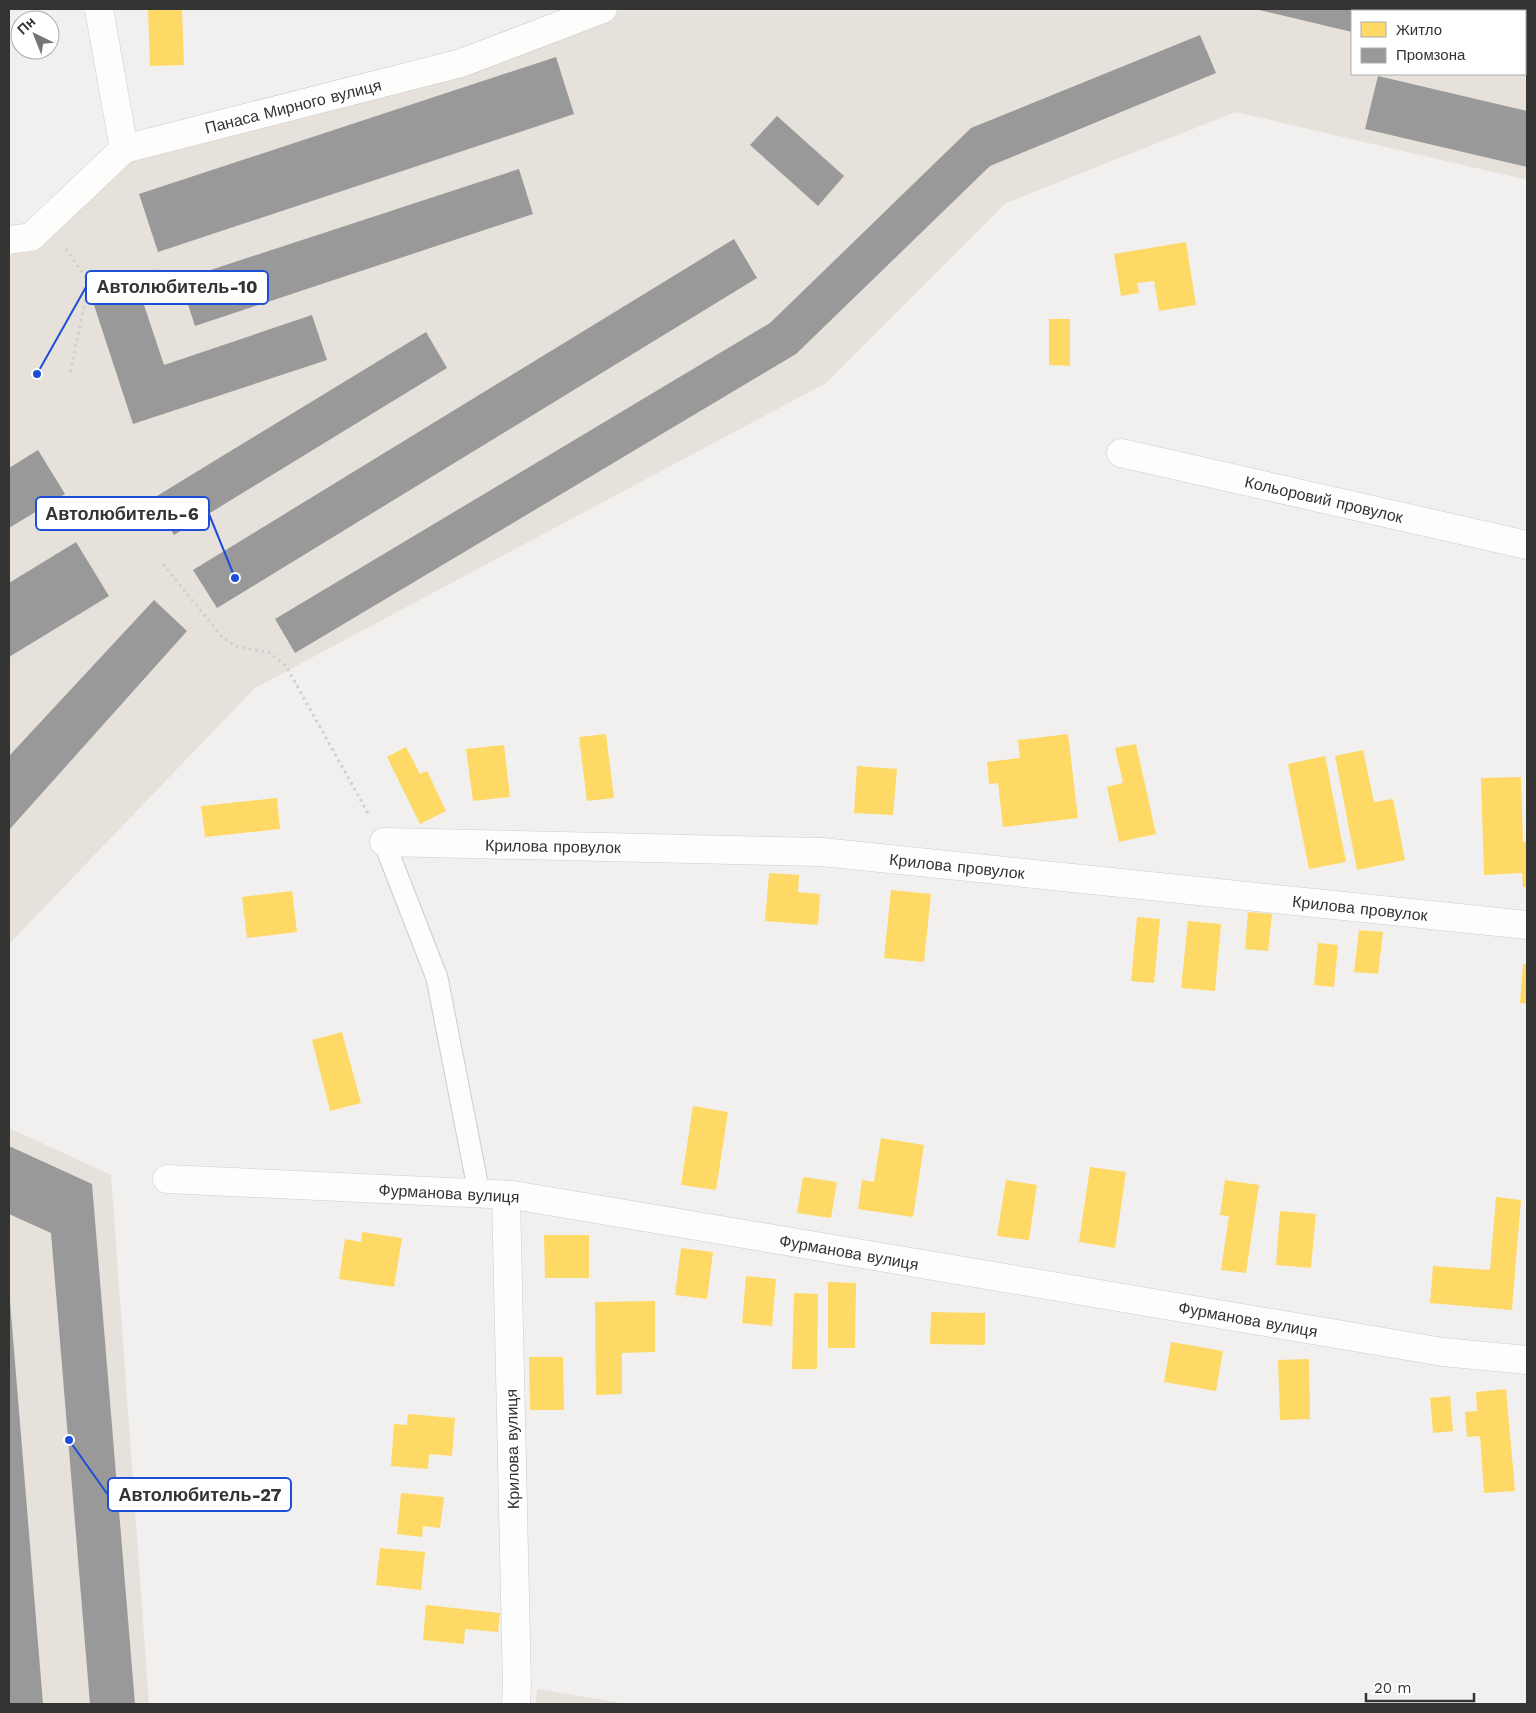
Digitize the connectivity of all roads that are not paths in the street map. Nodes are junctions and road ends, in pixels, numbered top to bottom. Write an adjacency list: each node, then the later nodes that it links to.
1 (99, 9): 3 (street)
2 (603, 9): 3 (street, Панаса Мирного вулиця)
3 (124, 149): 4 (street, Панаса Мирного вулиця)
4 (9, 240)
5 (1121, 453): 6 (street, Кольоровий провулок)
6 (1527, 545)
7 (384, 842): 8 (street, Крилова провулок); 10 (lane)
8 (1527, 925)
9 (167, 1179): 10 (street, Фурманова вулиця)
10 (479, 1194): 11 (street, Фурманова вулиця)
11 (506, 1195): 12 (street, Фурманова вулиця); 13 (street, Крилова вулиця)
12 (1527, 1360)
13 (516, 1704)

